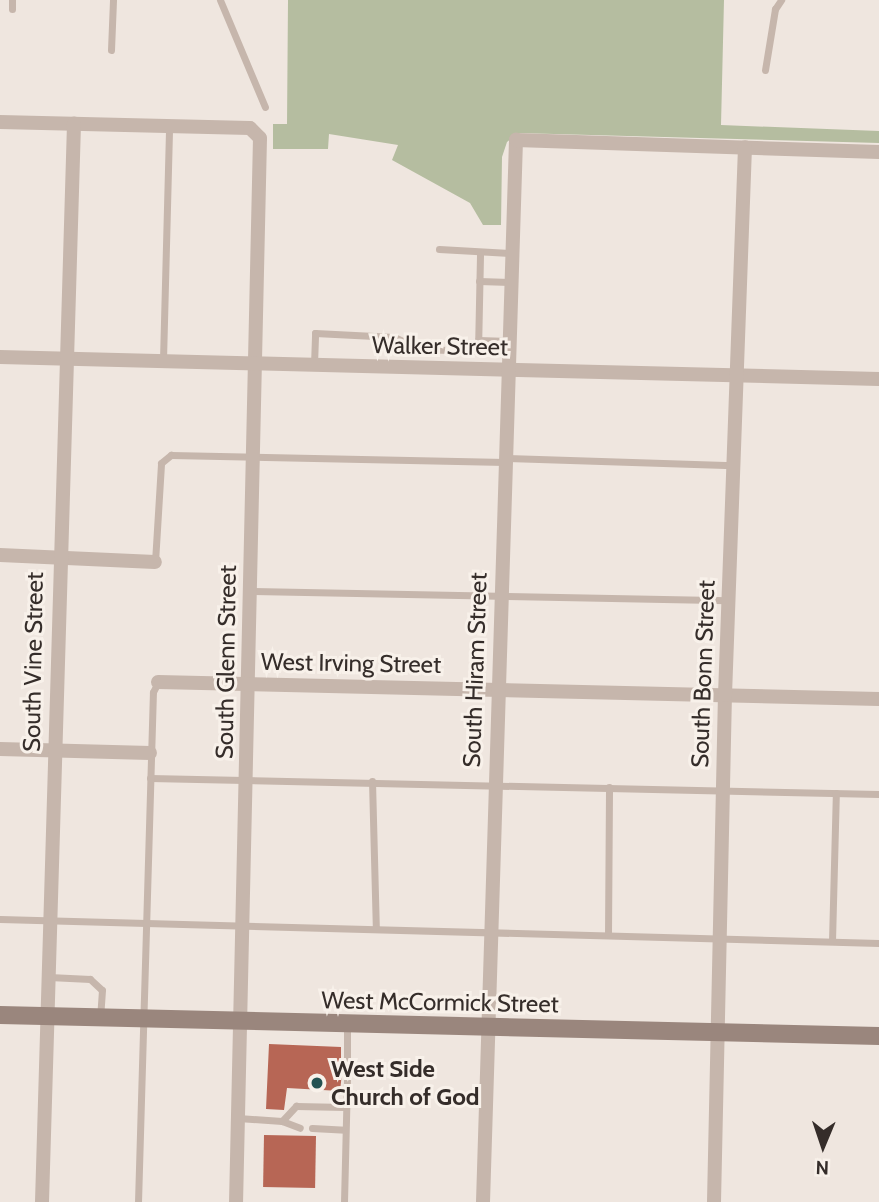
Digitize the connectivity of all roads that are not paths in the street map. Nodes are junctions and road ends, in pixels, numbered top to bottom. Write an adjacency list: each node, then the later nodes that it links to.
1 (114, 0): 4 (lane)
2 (220, 0): 6 (lane)
3 (781, 0): 5 (lane)
4 (111, 50)
5 (765, 69)
6 (265, 107)
7 (0, 122): 8 (street)
8 (74, 123): 9 (street); 21 (street, South Vine Street)
9 (169, 126): 22 (lane); 23 (street, South Glenn Street)
10 (745, 147): 11 (street); 14 (street, South Hiram Street); 27 (street, South Bonn Street)
11 (879, 152)
12 (439, 249): 13 (lane)
13 (480, 253): 14 (lane); 15 (lane)
14 (511, 253): 16 (street, South Hiram Street)
15 (479, 282): 16 (lane); 17 (lane)
16 (510, 282): 18 (street, South Hiram Street)
17 (478, 340): 18 (lane); 19 (lane)
18 (509, 341): 26 (street, South Hiram Street)
19 (410, 345): 24 (lane); 25 (lane)
20 (0, 357): 21 (street, Walker Street)
21 (66, 359): 22 (street, Walker Street); 33 (street, South Vine Street)
22 (163, 361): 23 (street, Walker Street)
23 (257, 364): 24 (street, Walker Street); 29 (street, South Glenn Street)
24 (314, 365): 25 (street, Walker Street)
25 (409, 368): 26 (street, Walker Street)
26 (508, 370): 27 (street, Walker Street); 30 (street, South Hiram Street)
27 (736, 376): 28 (street, Walker Street); 31 (street, South Bonn Street)
28 (879, 379)
29 (254, 454): 30 (lane); 34 (lane); 35 (street, South Glenn Street)
30 (505, 460): 31 (lane); 36 (street, South Hiram Street)
31 (733, 465): 37 (street, South Bonn Street)
32 (0, 555): 33 (street)
33 (58, 557): 34 (street); 44 (street, South Vine Street)
34 (155, 562)
35 (250, 591): 36 (lane); 39 (street, South Glenn Street)
36 (500, 595): 37 (lane); 40 (street, South Hiram Street)
37 (728, 600): 41 (street, South Bonn Street)
38 (158, 682): 39 (street, West Irving Street); 45 (lane)
39 (247, 684): 40 (street, West Irving Street); 47 (street, South Glenn Street)
40 (497, 688): 41 (street, West Irving Street); 49 (street, South Hiram Street)
41 (725, 695): 42 (street, West Irving Street); 51 (street, South Bonn Street)
42 (879, 699)
43 (0, 749): 44 (street)
44 (54, 750): 45 (street); 55 (street, South Vine Street)
45 (150, 753): 46 (lane)
46 (150, 778): 47 (lane); 56 (lane)
47 (245, 778): 48 (lane); 57 (street, South Glenn Street)
48 (372, 781): 49 (lane); 58 (lane)
49 (495, 784): 50 (lane); 59 (street, South Hiram Street)
50 (609, 787): 51 (lane); 60 (lane)
51 (723, 790): 52 (lane); 61 (street, South Bonn Street)
52 (836, 793): 53 (lane); 62 (lane)
53 (879, 794)
54 (0, 919): 55 (lane)
55 (50, 921): 56 (lane); 64 (street, South Vine Street)
56 (147, 923): 57 (lane); 68 (lane)
57 (242, 926): 58 (lane); 69 (street, South Glenn Street)
58 (376, 929): 59 (lane)
59 (491, 932): 60 (lane); 71 (street, South Hiram Street)
60 (608, 935): 61 (lane)
61 (720, 938): 62 (lane); 72 (street, South Bonn Street)
62 (832, 941): 63 (lane)
63 (879, 943)
64 (49, 977): 66 (street, South Vine Street); 67 (lane)
65 (0, 1015): 66 (street, West McCormick Street)
66 (49, 1016): 67 (street, West McCormick Street); 82 (street, South Vine Street)
67 (100, 1018): 68 (street, West McCormick Street)
68 (145, 1019): 69 (street, West McCormick Street); 83 (lane)
69 (240, 1021): 70 (street, West McCormick Street); 77 (street, South Glenn Street)
70 (347, 1024): 71 (street, West McCormick Street); 74 (lane)
71 (488, 1029): 72 (street, West McCormick Street); 86 (street, South Hiram Street)
72 (719, 1033): 73 (street, West McCormick Street); 87 (street, South Bonn Street)
73 (879, 1036)
74 (347, 1062)
75 (346, 1077): 76 (lane)
76 (345, 1107): 78 (lane); 81 (lane)
77 (238, 1118): 78 (lane); 84 (street, South Glenn Street)
78 (282, 1121): 79 (lane)
79 (300, 1128)
80 (312, 1128): 81 (lane)
81 (345, 1130): 85 (lane)
82 (42, 1202)
83 (138, 1202)
84 (236, 1202)
85 (344, 1202)
86 (483, 1202)
87 (714, 1202)

